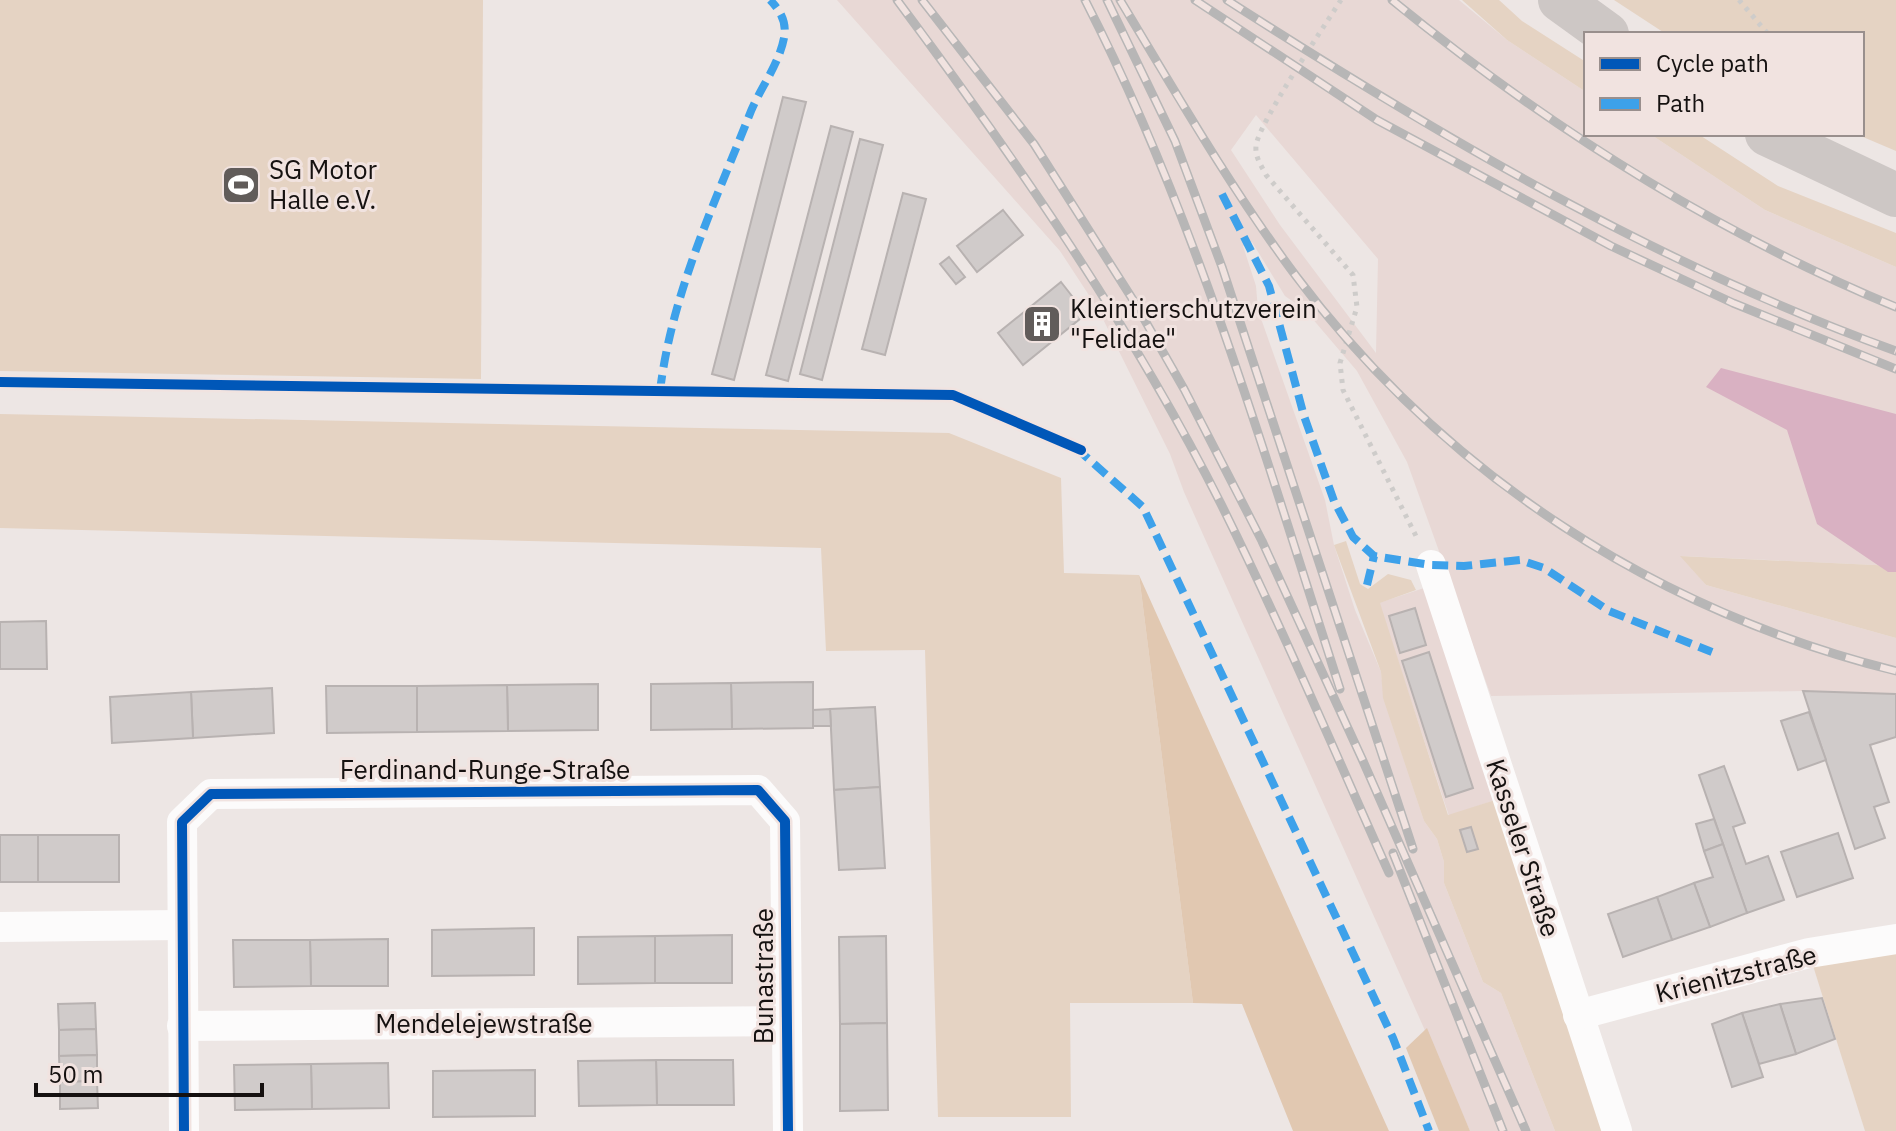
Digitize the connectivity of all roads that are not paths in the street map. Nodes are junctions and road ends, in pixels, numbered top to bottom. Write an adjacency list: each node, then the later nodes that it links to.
1 (1560, 0): 2 (main road)
2 (1604, 32)
3 (1771, 136): 4 (main road)
4 (1896, 195)
5 (1431, 565): 10 (street, Kasseler Straße)
6 (785, 821): 7 (street, Ferdinand-Runge-Straße); 11 (street, Bunastraße)
7 (180, 925): 8 (street); 12 (street)
8 (0, 927)
9 (1896, 939): 10 (street, Krienitzstraße)
10 (1578, 1015): 15 (street, Kasseler Straße)
11 (786, 1021): 12 (street, Mendelejewstraße); 14 (street, Bunastraße)
12 (182, 1026): 13 (street)
13 (184, 1131)
14 (788, 1131)
15 (1617, 1131)

